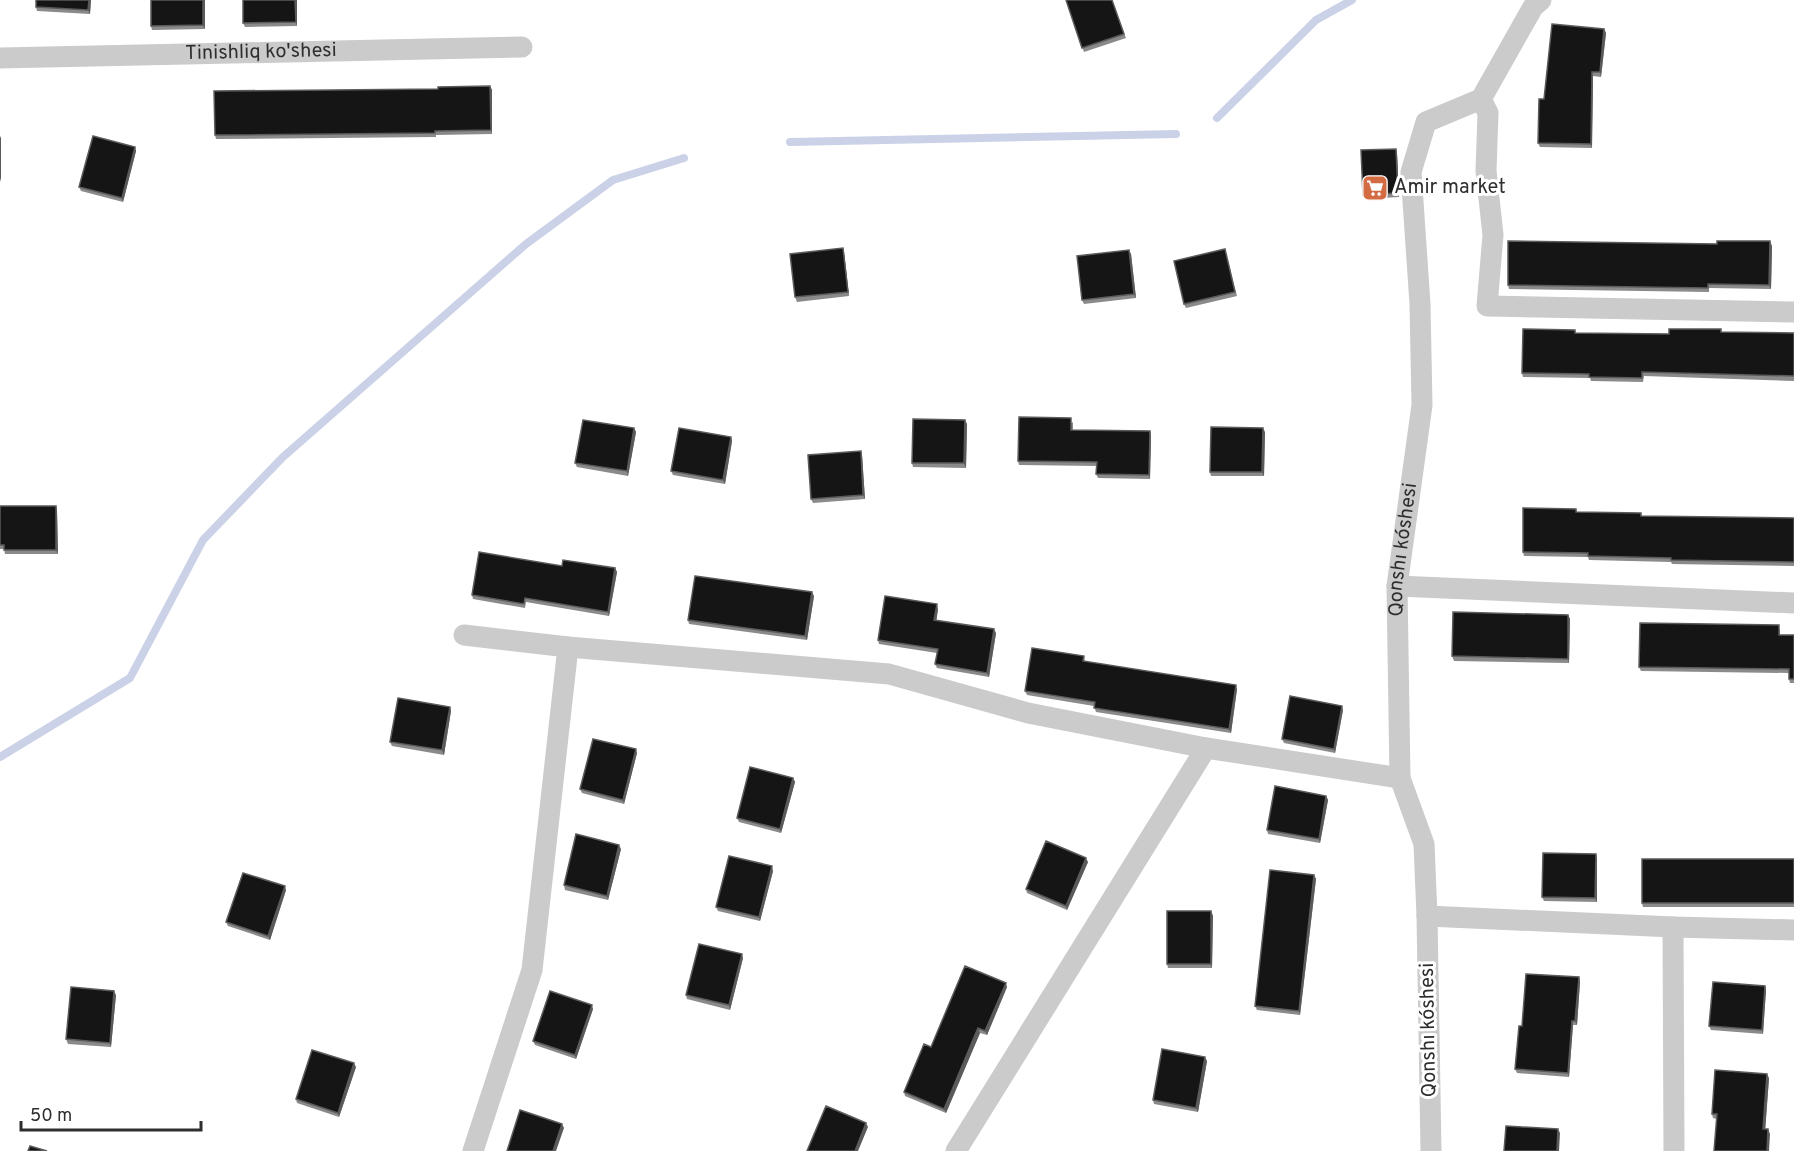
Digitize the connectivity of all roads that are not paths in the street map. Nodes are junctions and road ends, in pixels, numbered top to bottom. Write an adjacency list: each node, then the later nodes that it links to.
1 (1541, 0): 4 (street)
2 (522, 47): 3 (street, Tinishliq ko'shesi)
3 (0, 58)
4 (1481, 99): 5 (street); 6 (street, Qonshı kóshesi)
5 (1794, 312)
6 (1397, 586): 7 (street); 11 (street, Qonshı kóshesi)
7 (1794, 603)
8 (464, 635): 9 (street)
9 (568, 647): 10 (street); 15 (street)
10 (1206, 747): 11 (street); 16 (street)
11 (1400, 778): 12 (street, Qonshı kóshesi)
12 (1427, 916): 13 (street); 17 (street, Qonshı kóshesi)
13 (1673, 927): 14 (street); 18 (street)
14 (1794, 930)
15 (473, 1151)
16 (956, 1151)
17 (1431, 1151)
18 (1674, 1151)

